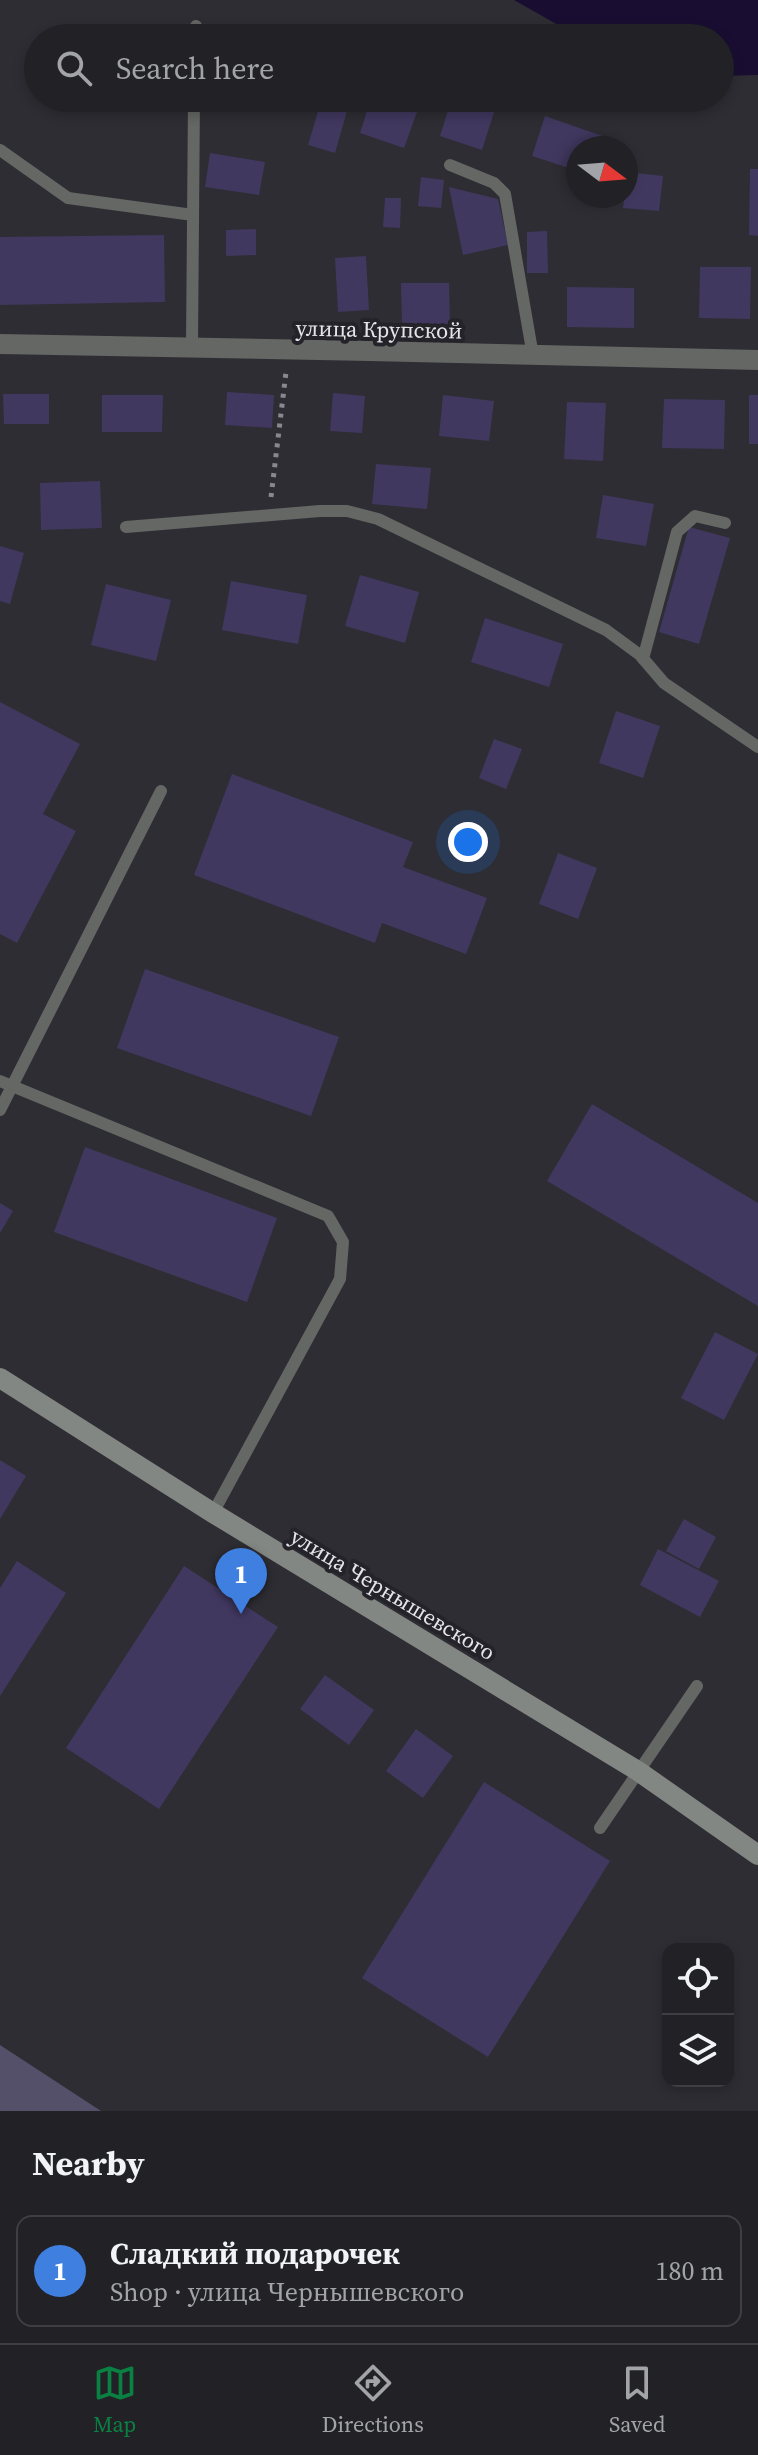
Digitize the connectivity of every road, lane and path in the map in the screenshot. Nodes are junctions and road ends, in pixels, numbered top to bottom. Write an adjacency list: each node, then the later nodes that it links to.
1 (194, 112): 4 (lane)
2 (0, 150): 4 (lane)
3 (450, 165): 8 (lane)
4 (193, 215): 6 (lane)
5 (0, 344): 6 (street, улица Крупской)
6 (192, 345): 7 (street, улица Крупской)
7 (289, 351): 8 (street, улица Крупской); 10 (path)
8 (533, 356): 9 (street, улица Крупской)
9 (758, 360)
10 (269, 515): 12 (lane); 13 (lane)
11 (725, 523): 13 (lane)
12 (126, 527)
13 (643, 659): 14 (lane)
14 (758, 747)
15 (161, 791): 17 (lane)
16 (0, 1081): 17 (lane)
17 (12, 1089): 18 (lane); 20 (lane)
18 (0, 1110)
19 (0, 1378): 20 (main road, улица Чернышевского)
20 (213, 1513): 22 (main road, улица Чернышевского)
21 (697, 1686): 22 (lane)
22 (638, 1771): 23 (lane); 24 (main road, улица Чернышевского)
23 (600, 1828)
24 (758, 1855)

